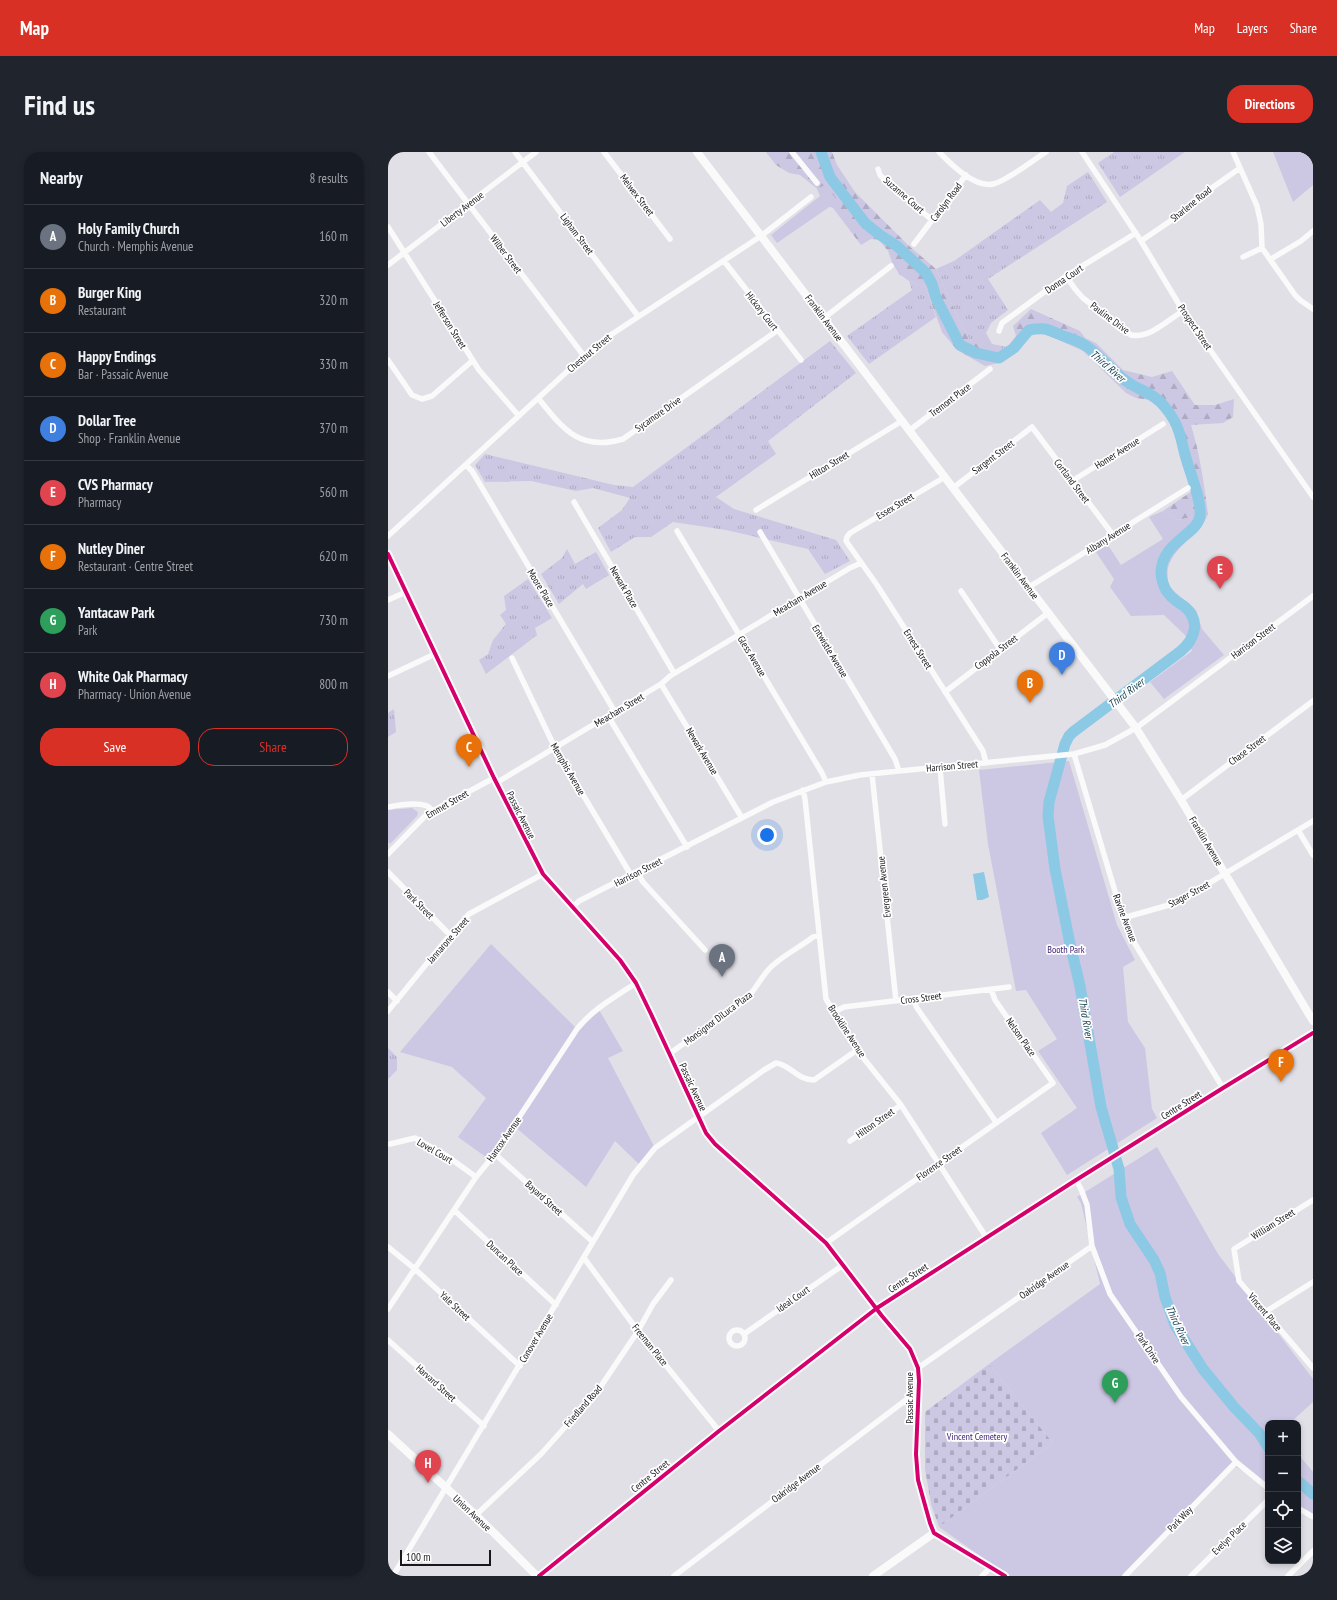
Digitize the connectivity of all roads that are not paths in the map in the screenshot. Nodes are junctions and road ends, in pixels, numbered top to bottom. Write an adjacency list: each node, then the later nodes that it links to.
1 (429, 152): 17 (street, Wilber Street)
2 (515, 152): 11 (street, Ligham Street)
3 (536, 152): 11 (street, Liberty Avenue)
4 (604, 152): 23 (street, Melwex Street)
5 (697, 152): 22 (street, Franklin Avenue)
6 (792, 152): 15 (street)
7 (939, 152): 14 (street)
8 (1046, 152): 14 (street, Carolyn Road)
9 (1082, 152): 21 (street, Prospect Street)
10 (1233, 152): 12 (street)
11 (523, 162): 17 (street, Liberty Avenue); 36 (street, Ligham Street)
12 (1240, 168): 24 (street, Sharlene Road); 26 (street)
13 (878, 169): 18 (street, Suzanne Court)
14 (966, 175): 18 (street, Carolyn Road)
15 (818, 183)
16 (811, 197): 22 (street, Chestnut Street)
17 (469, 205): 27 (street, Liberty Avenue); 40 (street, Wilber Street)
18 (932, 220): 25 (street, Carolyn Road)
19 (388, 227): 27 (street, Jefferson Street)
20 (1313, 231): 29 (street)
21 (1136, 233): 24 (street, Prospect Street); 33 (street, Donna Court)
22 (761, 236): 30 (street, Chestnut Street); 37 (street, Franklin Avenue)
23 (670, 239)
24 (1141, 241): 35 (street, Prospect Street)
25 (914, 244)
26 (1262, 248): 28 (street); 29 (street)
27 (404, 253): 31 (street, Liberty Avenue); 43 (street, Jefferson Street)
28 (1243, 257)
29 (1271, 259): 34 (street)
30 (724, 261): 36 (street, Chestnut Street); 38 (street, Hickory Court)
31 (388, 265)
32 (891, 266): 37 (street)
33 (1066, 276): 35 (street, Pauline Drive); 39 (street, Donna Court)
34 (1313, 309)
35 (1183, 311): 56 (street, Prospect Street)
36 (638, 316): 40 (street, Chestnut Street)
37 (824, 318): 47 (street, Franklin Avenue)
38 (778, 330): 42 (street, Hickory Court); 45 (street, Sycamore Drive)
39 (999, 331)
40 (584, 356): 45 (street, Chestnut Street)
41 (388, 360): 43 (street)
42 (801, 360)
43 (472, 361): 46 (street, Jefferson Street)
44 (990, 369): 50 (street, Tremont Place)
45 (538, 398): 46 (street, Chestnut Street)
46 (518, 416): 51 (street, Chestnut Street)
47 (902, 421): 50 (street, Franklin Avenue); 58 (street, Hilton Street)
48 (1163, 424): 53 (street, Homer Avenue)
49 (1032, 427): 53 (street, Cortland Street); 54 (street, Sargent Street)
50 (910, 430): 52 (street, Franklin Avenue)
51 (466, 465): 62 (street, Chestnut Street); 82 (street, Moore Place)
52 (945, 476): 54 (street, Franklin Avenue); 63 (street, Essex Street)
53 (1072, 481): 61 (street, Cortland Street)
54 (953, 488): 66 (street, Franklin Avenue)
55 (1188, 488): 61 (street, Albany Avenue)
56 (1313, 497)
57 (574, 502): 77 (street, Newark Place)
58 (756, 510)
59 (677, 531): 73 (street, Gless Avenue)
60 (760, 532): 70 (street, Entwistle Avenue)
61 (1113, 535): 66 (street, Albany Avenue)
62 (388, 536)
63 (847, 537): 65 (street, Ernest Street)
64 (388, 554): 68 (street, Passaic Avenue)
65 (861, 563): 70 (street, Meacham Avenue); 80 (street, Ernest Street)
66 (1029, 587): 72 (street, Franklin Avenue)
67 (961, 591): 74 (street)
68 (406, 592): 71 (street); 75 (street, Passaic Avenue)
69 (1313, 596): 84 (street, Harrison Street)
70 (799, 599): 73 (street, Meacham Avenue); 89 (street, Entwistle Avenue)
71 (388, 600)
72 (1048, 612): 74 (street, Coppola Street); 84 (street, Franklin Avenue)
73 (739, 634): 77 (street, Meacham Street); 92 (street, Gless Avenue)
74 (1000, 649): 80 (street, Coppola Street)
75 (435, 654): 78 (street); 91 (street, Passaic Avenue)
76 (512, 658): 85 (street, Memphis Avenue)
77 (674, 673): 79 (street, Meacham Street)
78 (388, 676)
79 (661, 684): 82 (street, Meacham Street); 97 (street, Newark Avenue)
80 (945, 692): 87 (street, Ernest Street)
81 (1313, 701): 94 (street, Chase Street)
82 (615, 712): 83 (street, Meacham Street)
83 (608, 716): 85 (street, Meacham Street); 101 (street)
84 (1136, 728): 86 (street, Harrison Street); 94 (street, Franklin Avenue)
85 (555, 748): 91 (street, Meacham Street); 108 (street, Memphis Avenue)
86 (1073, 754): 87 (street, Harrison Street); 110 (street, Ravine Avenue)
87 (986, 763): 88 (street, Harrison Street)
88 (940, 768): 89 (street, Harrison Street); 99 (street)
89 (899, 771): 90 (street, Harrison Street)
90 (872, 774): 92 (street, Harrison Street); 120 (street, Evergreen Avenue)
91 (495, 780): 96 (street, Emmet Street); 106 (street, Passaic Avenue)
92 (826, 782): 93 (street, Harrison Street)
93 (803, 790): 97 (street, Harrison Street); 112 (street, Brookline Avenue)
94 (1181, 800): 107 (street, Franklin Avenue)
95 (388, 807): 96 (street)
96 (432, 810): 102 (street, Emmet Street)
97 (742, 818): 101 (street, Harrison Street)
98 (1313, 821): 100 (street, Stager Street)
99 (945, 824)
100 (1298, 830): 103 (street); 107 (street, Stager Street)
101 (687, 847): 105 (street, Harrison Street)
102 (388, 854)
103 (1313, 855)
104 (388, 872): 111 (street, Park Street)
105 (637, 872): 108 (street, Harrison Street); 113 (street)
106 (543, 874): 109 (street, Passaic Avenue); 111 (street, Jannarone Street)
107 (1226, 874): 110 (street, Stager Street); 123 (street, Franklin Avenue)
108 (631, 875): 109 (street, Harrison Street)
109 (572, 907): 114 (street, Passaic Avenue)
110 (1123, 918): 128 (street, Ravine Avenue)
111 (450, 935): 119 (street, Jannarone Street)
112 (819, 935): 122 (street, Brookline Avenue); 126 (street, Monsignor DiLuca Plaza)
113 (705, 950)
114 (636, 983): 126 (street, Passaic Avenue); 134 (street, Hancox Avenue)
115 (1009, 987): 116 (street, Cross Street)
116 (991, 989): 118 (street, Cross Street); 127 (street, Nelson Place)
117 (388, 992): 119 (street)
118 (913, 999): 120 (street, Cross Street); 131 (street)
119 (397, 1001): 121 (street, Jannarone Street)
120 (896, 1001): 122 (street, Cross Street)
121 (388, 1011)
122 (834, 1012): 125 (street, Brookline Avenue)
123 (1313, 1021)
124 (1313, 1033): 128 (street, Centre Street)
125 (858, 1050): 129 (street, Brookline Avenue); 130 (street, Conover Avenue)
126 (669, 1054): 130 (street, Passaic Avenue)
127 (1053, 1083): 131 (street, Florence Street)
128 (1223, 1088): 137 (street, Centre Street)
129 (901, 1105): 132 (street, Hilton Street); 135 (street, Brookline Avenue)
130 (698, 1118): 141 (street, Conover Avenue); 142 (street, Passaic Avenue)
131 (996, 1122): 135 (street, Florence Street)
132 (850, 1141)
133 (390, 1144): 136 (street, Lovel Court)
134 (495, 1154): 136 (street, Hancox Avenue); 141 (street, Bayard Street)
135 (939, 1163): 140 (street, Brookline Avenue); 142 (street, Florence Street)
136 (476, 1177): 139 (street, Hancox Avenue)
137 (1076, 1180): 140 (street, Centre Street); 143 (street, Park Drive)
138 (1313, 1200): 145 (street, William Street)
139 (454, 1210): 148 (street, Hancox Avenue); 151 (street, Duncan Place)
140 (986, 1237): 152 (street, Centre Street)
141 (593, 1242): 146 (street, Conover Avenue)
142 (826, 1243): 147 (street, Passaic Avenue)
143 (1092, 1246): 159 (street, Oakridge Avenue); 165 (street, Park Drive)
144 (388, 1247): 148 (street, Yale Street)
145 (1234, 1249): 154 (street, Vincent Place)
146 (584, 1258): 151 (street, Conover Avenue); 155 (street, Freeman Place)
147 (843, 1265): 152 (street, Passaic Avenue); 156 (street, Ideal Court)
148 (415, 1269): 153 (street, Hancox Avenue); 158 (street, Yale Street)
149 (671, 1280): 155 (street, Friedland Road)
150 (1313, 1282): 154 (street)
151 (556, 1305): 158 (street, Conover Avenue)
152 (877, 1308): 159 (street, Passaic Avenue); 163 (street, Centre Street)
153 (388, 1309)
154 (1265, 1312): 160 (street, Vincent Place)
155 (638, 1331): 163 (street, Freeman Place); 170 (street, Friedland Road)
156 (744, 1334)
157 (388, 1340): 162 (street, Harvard Street)
158 (520, 1366): 162 (street, Conover Avenue)
159 (918, 1368): 161 (street, Passaic Avenue)
160 (1313, 1368)
161 (919, 1390): 172 (street, Passaic Avenue); 178 (street, Oakridge Avenue)
162 (484, 1426): 167 (street, Conover Avenue)
163 (719, 1430): 177 (street, Centre Street)
164 (388, 1434): 167 (street, Union Avenue)
165 (1236, 1462): 166 (street, Park Drive); 182 (street, Park Way)
166 (1265, 1486)
167 (446, 1489): 170 (street, Union Avenue); 176 (street, Conover Avenue)
168 (1265, 1503): 183 (street, Evelyn Place)
169 (1301, 1510): 171 (street)
170 (476, 1515): 177 (street, Union Avenue)
171 (1313, 1517)
172 (934, 1533): 174 (street); 179 (street)
173 (1313, 1551): 184 (street)
174 (991, 1567): 180 (street); 181 (street)
175 (388, 1572): 176 (street)
176 (392, 1576)
177 (538, 1576)
178 (674, 1576)
179 (873, 1576)
180 (982, 1576)
181 (1005, 1576)
182 (1125, 1576)
183 (1191, 1576)
184 (1288, 1576)

